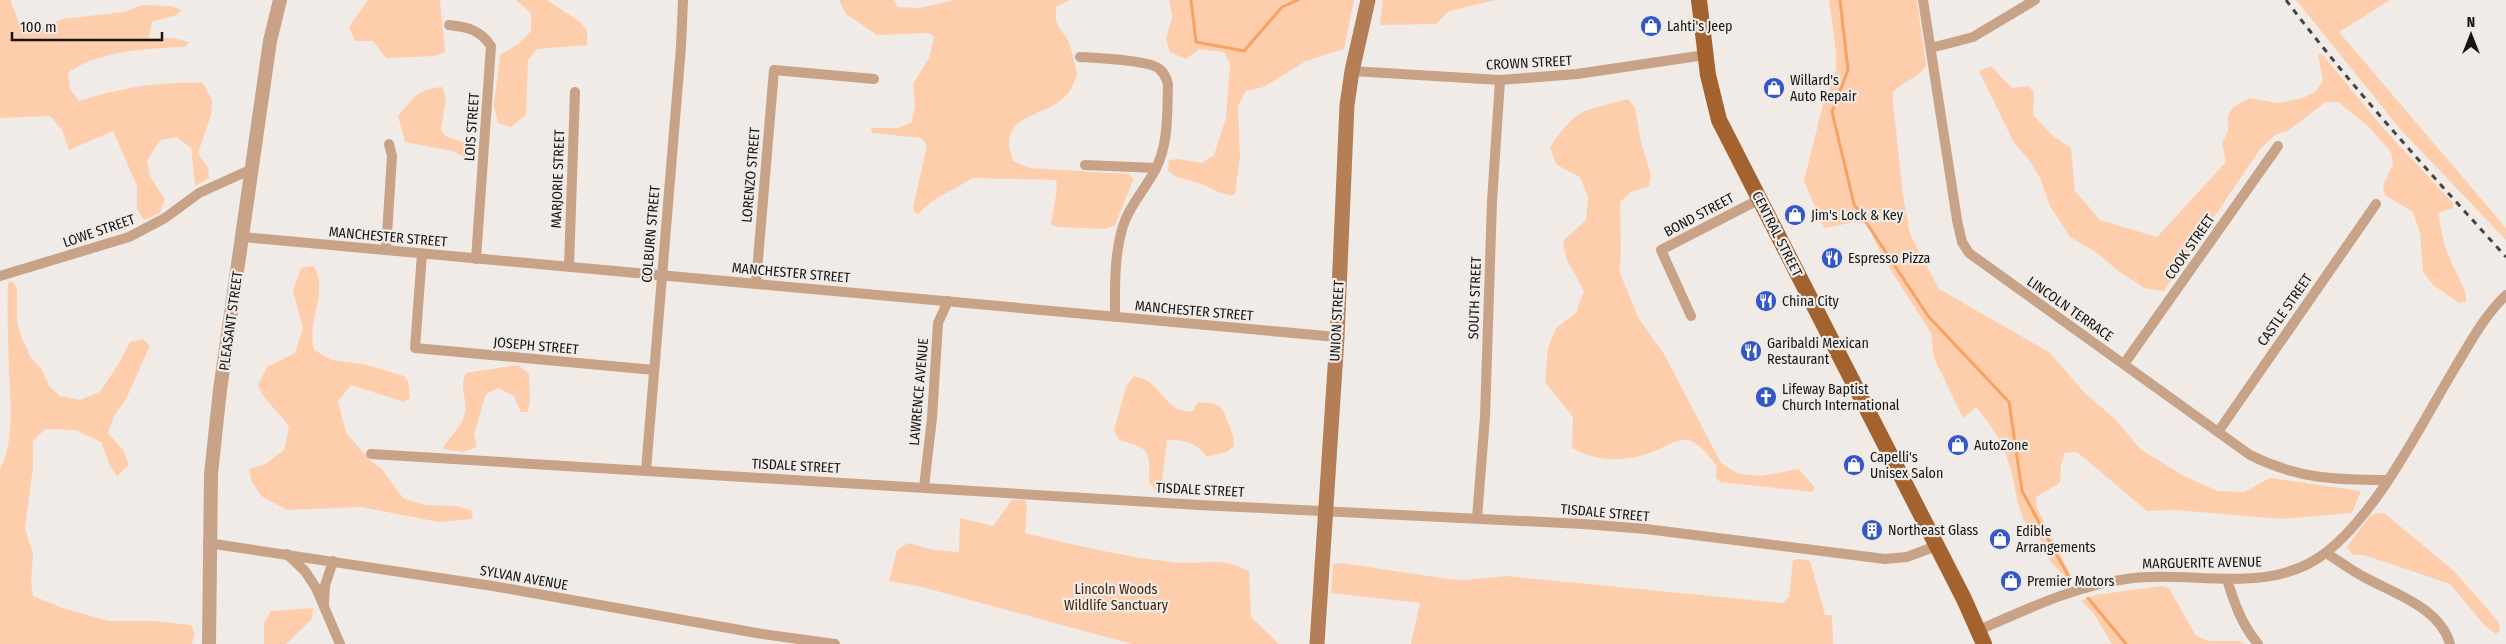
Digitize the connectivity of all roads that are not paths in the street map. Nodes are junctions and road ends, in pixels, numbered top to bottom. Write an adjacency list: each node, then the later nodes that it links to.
1 (280, 0): 19 (street, PLEASANT STREET)
2 (683, 0): 27 (street, COLBURN STREET)
3 (1368, 0): 11 (main road, UNION STREET)
4 (1699, 0): 9 (main road, CENTRAL STREET)
5 (1923, 0): 8 (street, LINCOLN TERRACE)
6 (2035, 0): 8 (street)
7 (449, 25): 25 (street, LOIS STREET)
8 (1931, 48): 35 (street, LINCOLN TERRACE)
9 (1706, 55): 13 (street, CROWN STREET); 20 (main road, CENTRAL STREET)
10 (1080, 57): 18 (street)
11 (1352, 71): 13 (street, CROWN STREET); 34 (main road, UNION STREET)
12 (874, 79): 29 (street, LORENZO STREET)
13 (1500, 80): 43 (street, SOUTH STREET)
14 (575, 92): 26 (street, MARJORIE STREET)
15 (389, 144): 23 (street)
16 (2278, 146): 35 (street, COOK STREET)
17 (1085, 166): 18 (street)
18 (1156, 168): 33 (street)
19 (252, 169): 22 (street, PLEASANT STREET); 28 (street, LOWE STREET)
20 (1760, 199): 32 (street, BOND STREET); 45 (main road, CENTRAL STREET)
21 (2376, 204): 37 (street, CASTLE STREET)
22 (243, 237): 23 (street, MANCHESTER STREET); 44 (street, PLEASANT STREET)
23 (386, 250): 24 (street, MANCHESTER STREET)
24 (422, 254): 25 (street, MANCHESTER STREET); 36 (street, JOSEPH STREET)
25 (476, 259): 26 (street, MANCHESTER STREET)
26 (569, 266): 27 (street, MANCHESTER STREET)
27 (662, 275): 29 (street, MANCHESTER STREET); 36 (street, COLBURN STREET)
28 (0, 276)
29 (756, 283): 31 (street, MANCHESTER STREET)
30 (2506, 295): 40 (street, MARGUERITE AVENUE)
31 (948, 300): 33 (street, MANCHESTER STREET); 41 (street, LAWRENCE AVENUE)
32 (1691, 316)
33 (1115, 317): 34 (street, MANCHESTER STREET)
34 (1337, 337): 42 (main road, UNION STREET)
35 (2124, 364): 37 (street, LINCOLN TERRACE)
36 (654, 370): 39 (street, COLBURN STREET)
37 (2218, 432): 40 (street, LINCOLN TERRACE)
38 (371, 454): 39 (street, TISDALE STREET)
39 (646, 470): 41 (street, TISDALE STREET)
40 (2388, 480): 46 (street, MARGUERITE AVENUE)
41 (924, 487): 42 (street, TISDALE STREET)
42 (1326, 509): 43 (street, TISDALE STREET); 56 (main road, UNION STREET)
43 (1477, 518): 45 (street, TISDALE STREET)
44 (208, 543): 47 (street, SYLVAN AVENUE); 53 (street, PLEASANT STREET)
45 (1936, 546): 51 (main road, CENTRAL STREET)
46 (2326, 553): 49 (street, MARGUERITE AVENUE); 58 (street)
47 (286, 554): 48 (street, SYLVAN AVENUE); 50 (street)
48 (334, 561): 50 (street); 52 (street, SYLVAN AVENUE)
49 (2227, 579): 51 (street, MARGUERITE AVENUE); 57 (street)
50 (324, 605): 54 (street)
51 (1981, 638)
52 (780, 640): 55 (street, SYLVAN AVENUE)
53 (209, 644)
54 (340, 644)
55 (835, 644)
56 (1317, 644)
57 (2258, 644)
58 (2450, 644)

